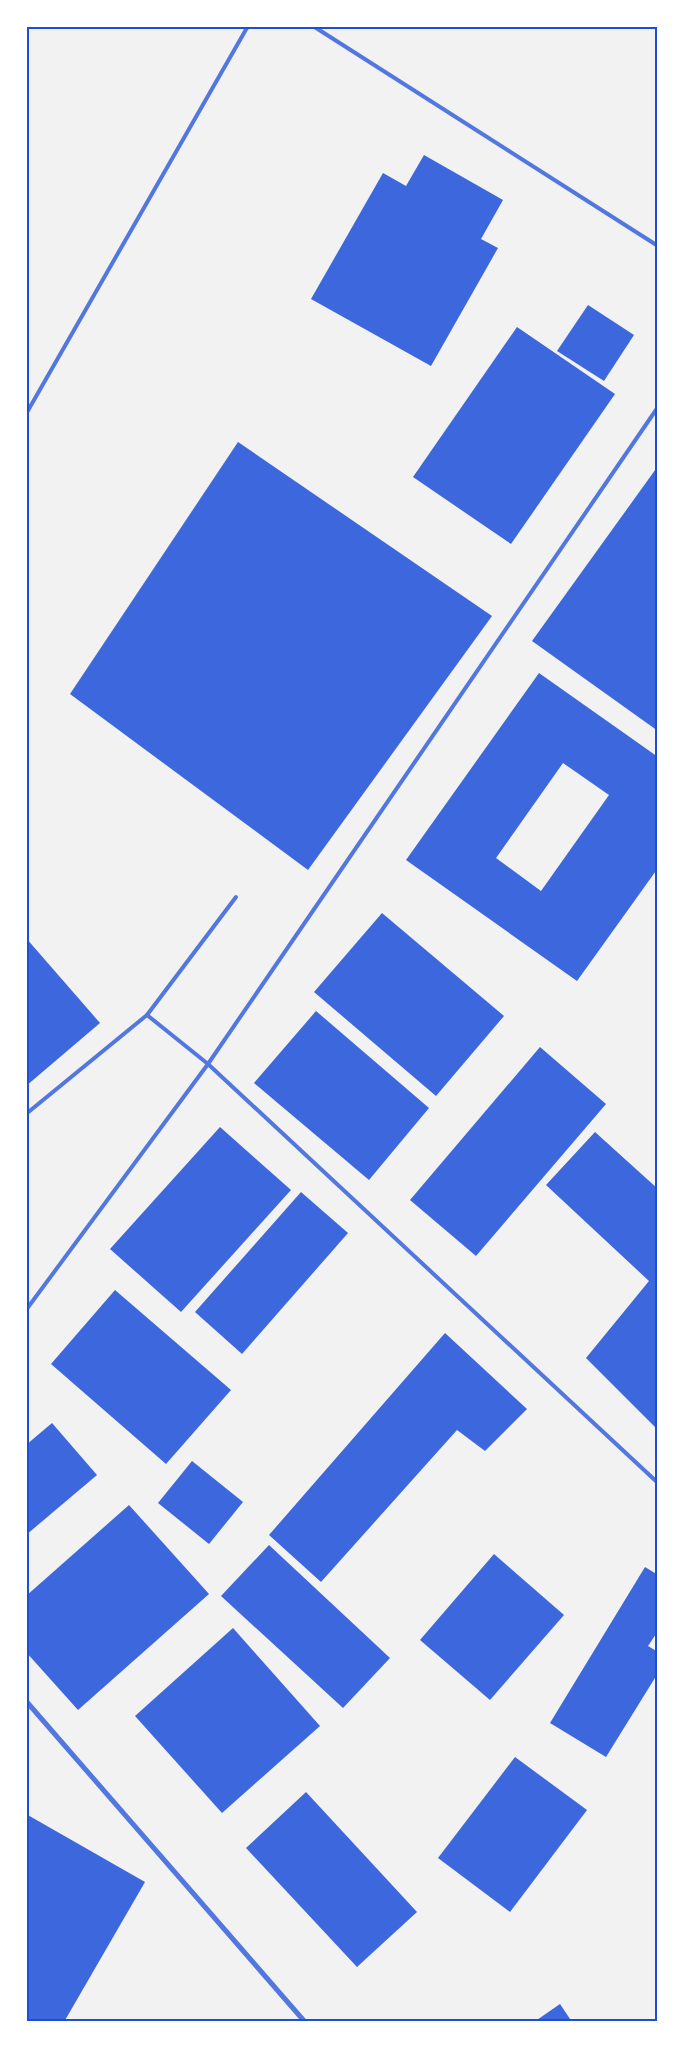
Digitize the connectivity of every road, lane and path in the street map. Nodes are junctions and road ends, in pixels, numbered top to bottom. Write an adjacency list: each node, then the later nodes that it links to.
1 (248, 26): 5 (lane)
2 (313, 26): 3 (lane)
3 (658, 246)
4 (658, 406): 8 (lane)
5 (26, 414)
6 (236, 897): 7 (lane)
7 (147, 1015): 8 (lane); 9 (lane)
8 (208, 1064): 10 (lane); 11 (lane)
9 (26, 1114)
10 (26, 1310)
11 (658, 1483)
12 (26, 1701): 13 (street)
13 (305, 2022)

